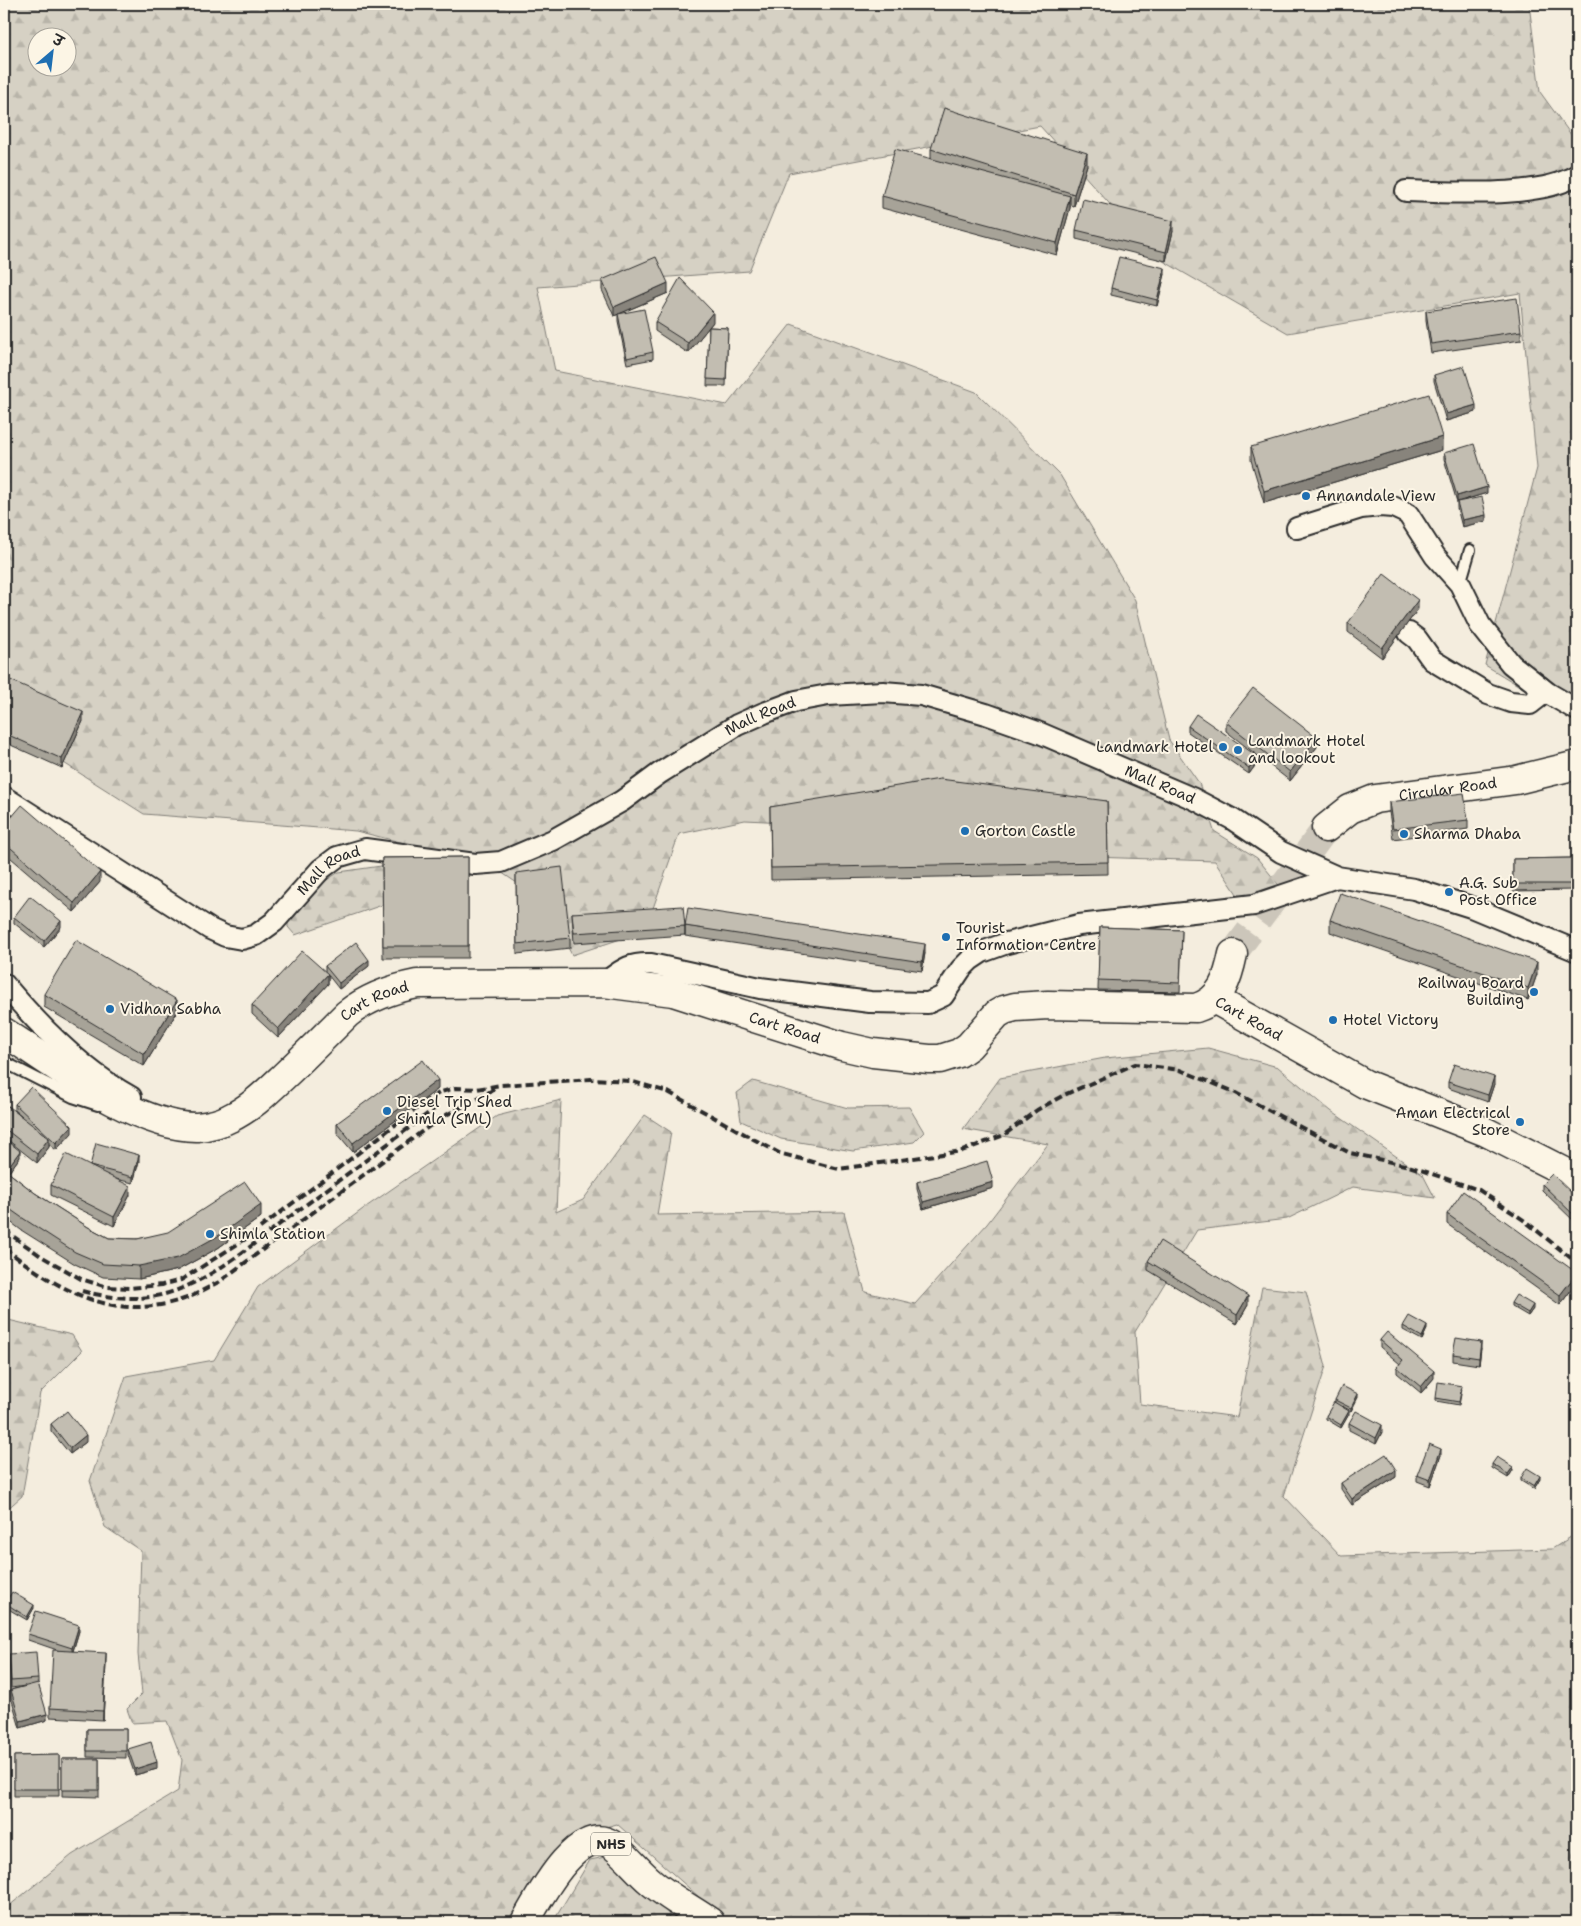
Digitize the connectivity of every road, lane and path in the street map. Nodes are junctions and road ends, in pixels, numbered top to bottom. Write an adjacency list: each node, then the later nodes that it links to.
1 (1577, 175): 2 (street)
2 (1406, 192)
3 (1297, 528): 5 (street)
4 (1470, 550): 5 (lane)
5 (1460, 584): 7 (street)
6 (1410, 633): 7 (street)
7 (1540, 687): 8 (street)
8 (1577, 710)
9 (1577, 765): 11 (main road, Circular Road)
10 (4, 797): 12 (street, Mall Road)
11 (1326, 828)
12 (1337, 877): 13 (street, Mall Road); 15 (street)
13 (1577, 951)
14 (1233, 954): 17 (main road)
15 (604, 983): 17 (main road, Cart Road); 21 (main road, Cart Road)
16 (4, 984): 21 (street)
17 (1214, 999): 22 (main road, Cart Road)
18 (4, 1032): 20 (main road, Cart Road)
19 (4, 1062): 20 (lane)
20 (124, 1106): 21 (main road, Cart Road)
21 (197, 1127)
22 (1577, 1178)
23 (525, 1922): 24 (main road, NH5)
24 (710, 1922)

